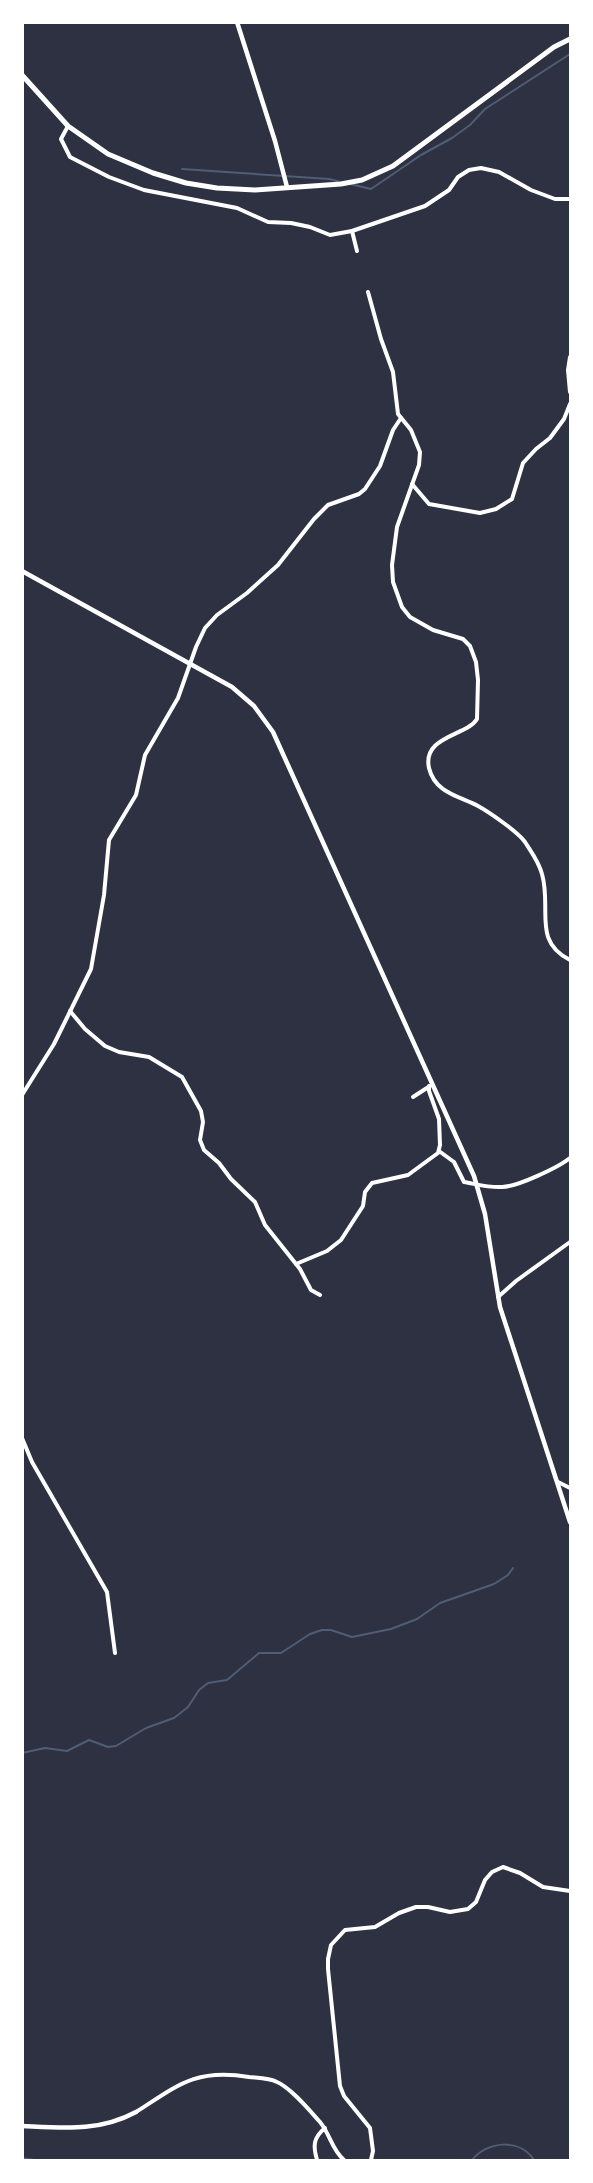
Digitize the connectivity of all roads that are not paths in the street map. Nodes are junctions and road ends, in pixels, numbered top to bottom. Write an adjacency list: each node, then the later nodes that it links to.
1 (237, 22): 5 (street)
2 (570, 39): 5 (main road)
3 (22, 75): 4 (main road)
4 (68, 126): 5 (main road); 7 (street)
5 (287, 187)
6 (570, 199): 7 (street)
7 (352, 231): 8 (street)
8 (357, 251)
9 (368, 292): 13 (street)
10 (570, 357): 11 (street)
11 (570, 392)
12 (570, 404): 14 (street)
13 (401, 418): 14 (street); 16 (street)
14 (412, 484): 17 (street)
15 (22, 571): 16 (street)
16 (190, 663): 18 (street); 19 (street)
17 (570, 960)
18 (70, 1011): 20 (street); 25 (street)
19 (431, 1085): 21 (street); 22 (street); 27 (street)
20 (22, 1095)
21 (413, 1097)
22 (439, 1151): 23 (street); 25 (street)
23 (570, 1158)
24 (570, 1242): 27 (street)
25 (296, 1264): 26 (street)
26 (320, 1295)
27 (498, 1297): 29 (street)
28 (22, 1438): 32 (street)
29 (557, 1482): 30 (street); 31 (street)
30 (570, 1488)
31 (570, 1522)
32 (115, 1653)
33 (570, 1891): 39 (street)
34 (136, 2112): 35 (street); 36 (street)
35 (22, 2126)
36 (325, 2128): 37 (street); 38 (street)
37 (317, 2160)
38 (344, 2160)
39 (371, 2160)

